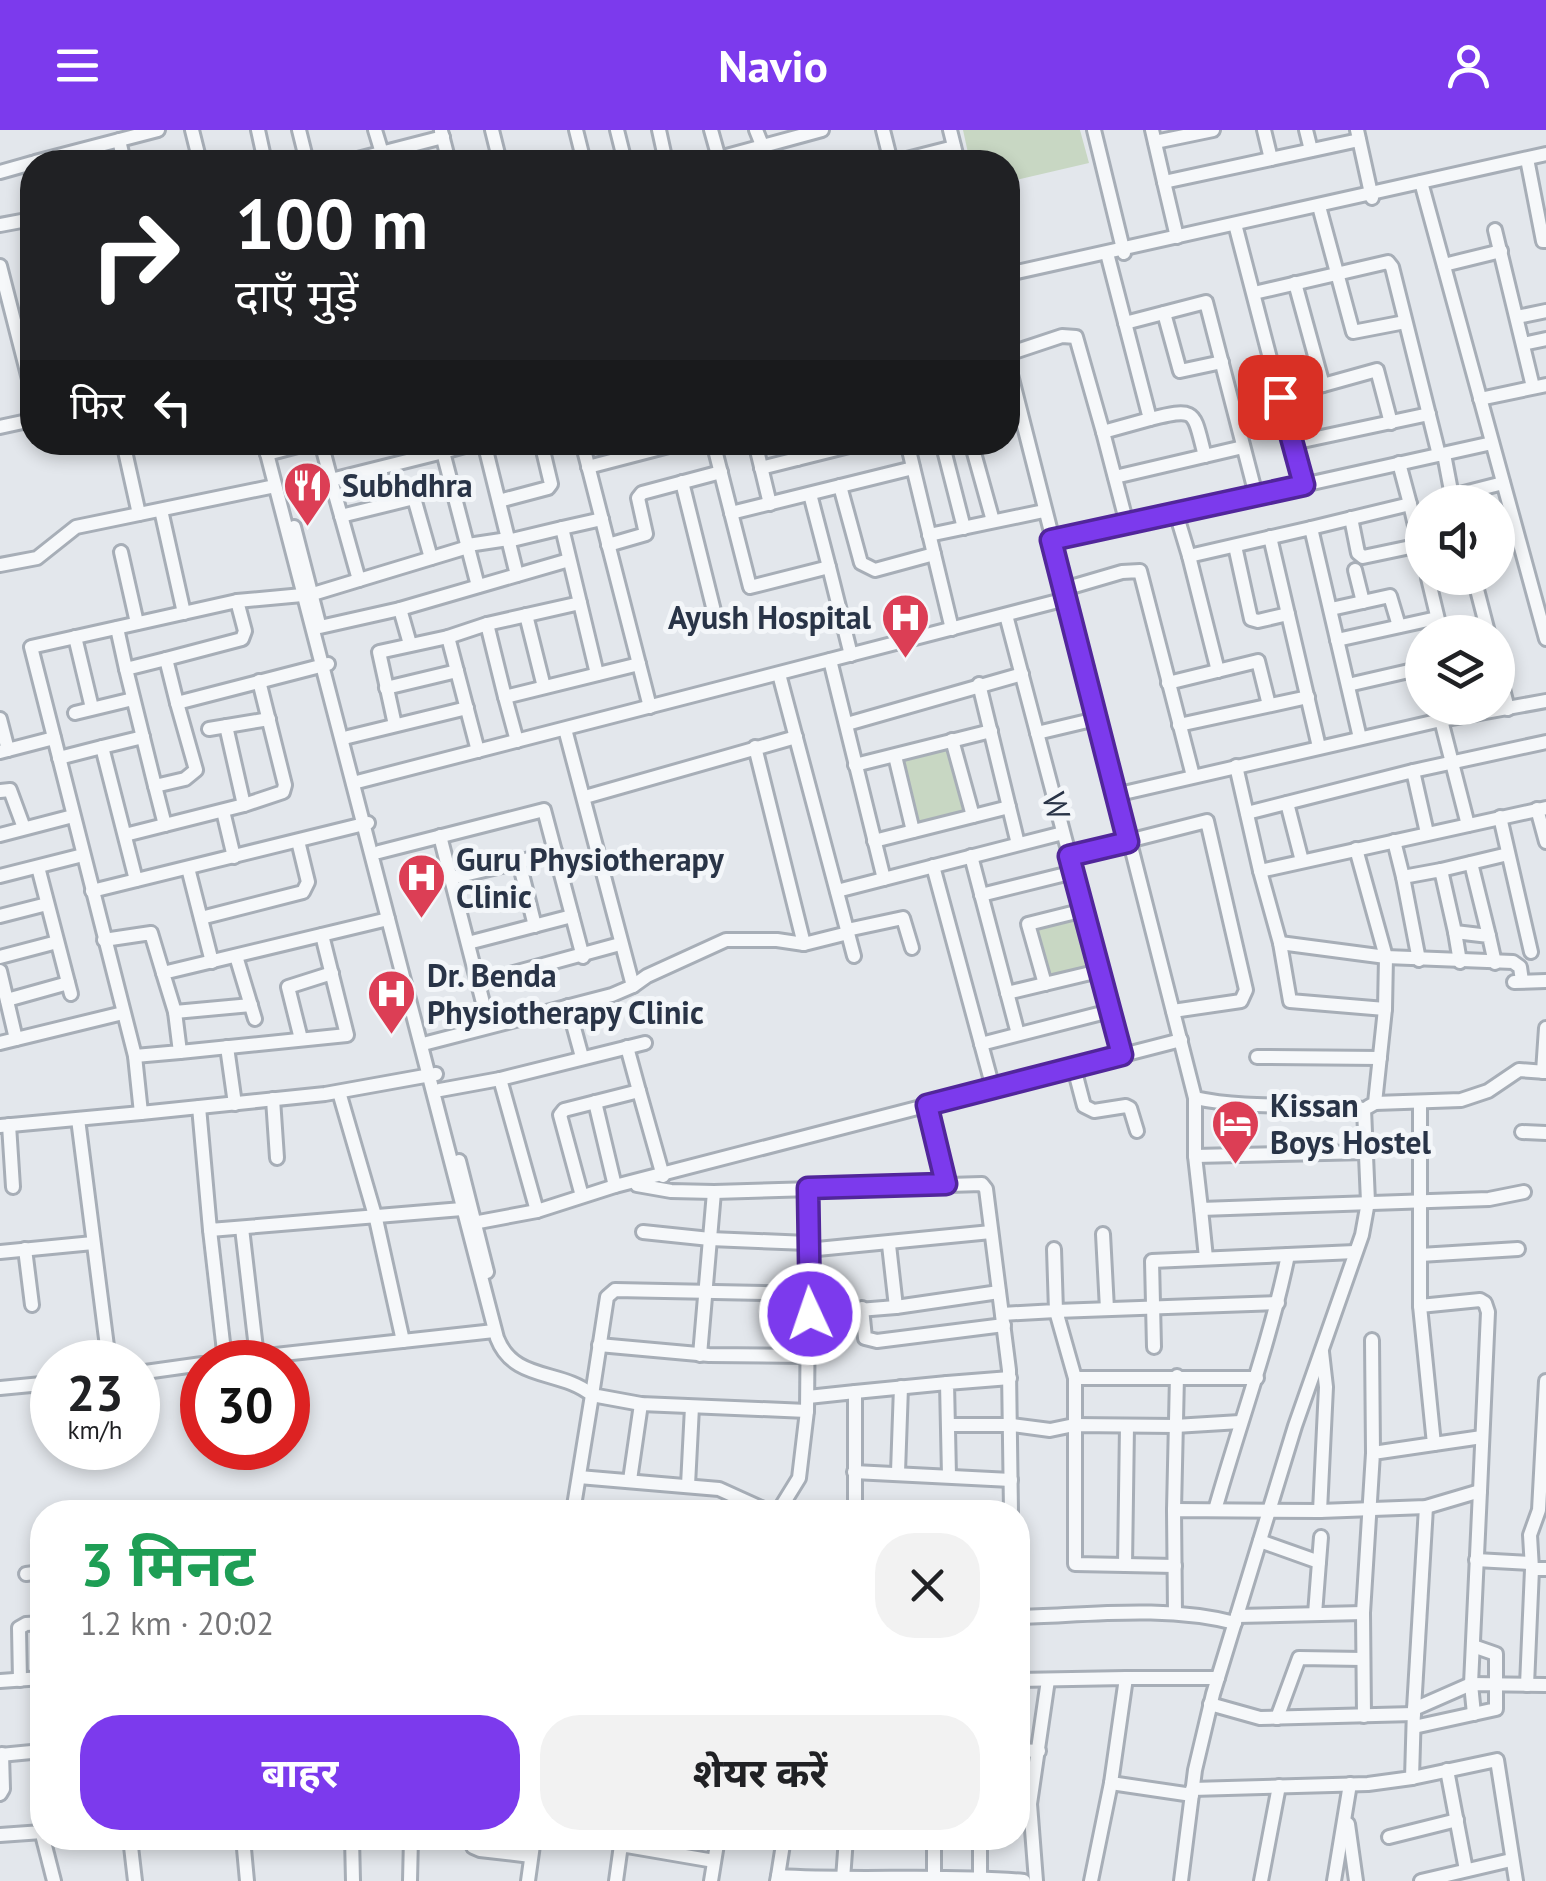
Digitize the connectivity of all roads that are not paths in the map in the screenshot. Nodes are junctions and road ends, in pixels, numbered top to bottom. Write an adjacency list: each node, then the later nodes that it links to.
1 (158, 130): 13 (street)
2 (756, 130): 14 (street)
3 (822, 130): 14 (street)
4 (950, 130): 15 (street)
5 (1094, 130): 34 (street)
6 (1213, 130): 9 (street)
7 (1264, 130): 24 (street)
8 (1306, 130): 22 (street)
9 (1196, 132): 12 (street)
10 (442, 133): 18 (street)
11 (1358, 135): 22 (street); 28 (street)
12 (1154, 136): 26 (street)
13 (119, 140): 16 (street); 17 (street)
14 (762, 146): 19 (street)
15 (954, 147): 20 (street); 21 (street)
16 (82, 150)
17 (121, 150)
18 (391, 150)
19 (750, 150)
20 (942, 150)
21 (955, 150)
22 (1311, 150): 24 (street)
23 (1546, 157): 25 (street); 27 (street)
24 (1271, 159): 26 (street)
25 (1528, 164): 27 (street); 33 (street)
26 (1164, 182): 32 (street)
27 (1421, 185): 28 (street); 37 (street)
28 (1371, 196): 29 (street); 30 (street)
29 (1320, 210): 30 (street); 39 (street)
30 (1236, 226): 32 (street); 34 (street); 43 (street)
31 (1496, 230): 35 (street)
32 (1177, 236): 34 (street)
33 (1545, 245)
34 (1124, 251): 36 (street); 40 (street)
35 (1500, 251): 37 (street); 47 (street)
36 (1108, 257): 41 (street); 49 (street)
37 (1444, 265): 58 (street)
38 (0, 266): 44 (street)
39 (1337, 273): 42 (street); 48 (street); 48 (street)
40 (1020, 274)
41 (1020, 275)
42 (1295, 283): 43 (street); 55 (street)
43 (1254, 293): 57 (street)
44 (4, 300): 51 (street)
45 (1546, 311): 47 (street)
46 (1164, 313): 49 (street); 54 (street); 54 (street)
47 (1517, 318): 52 (street)
48 (1405, 322): 59 (street)
49 (1125, 323): 60 (street)
50 (1546, 339): 52 (street)
51 (20, 344)
52 (1522, 344): 56 (street)
53 (1020, 350): 63 (street)
54 (1222, 362): 66 (street)
55 (1323, 385): 57 (street); 61 (street)
56 (1539, 386): 58 (street)
57 (1280, 397): 65 (street)
58 (1480, 399): 64 (street)
59 (1430, 414): 61 (street); 67 (street)
60 (1150, 420): 63 (street); 85 (street)
61 (1391, 422): 65 (street)
62 (1020, 423): 109 (street)
63 (1103, 432): 93 (street)
64 (1492, 443): 67 (street); 96 (street)
65 (1293, 444): 97 (street)
66 (1244, 447): 85 (street); 104 (street)
67 (1441, 454): 88 (street); 99 (street)
68 (126, 455): 111 (street)
69 (270, 455): 101 (street)
70 (271, 455): 141 (street)
71 (324, 455): 94 (street)
72 (431, 455): 94 (street)
73 (444, 455): 126 (street)
74 (485, 455): 105 (street)
75 (544, 455): 105 (street)
76 (585, 455): 89 (street)
77 (635, 455): 86 (street)
78 (716, 455): 92 (street)
79 (758, 455): 90 (street)
80 (796, 455): 87 (street)
81 (807, 455): 87 (street)
82 (910, 455): 91 (street)
83 (945, 455): 119 (street)
84 (975, 455): 116 (street)
85 (1205, 456): 93 (street)
86 (628, 457): 89 (street)
87 (797, 459): 90 (street)
88 (1399, 463): 97 (street); 98 (street)
89 (588, 467): 115 (street)
90 (761, 468): 106 (street)
91 (913, 468): 102 (street); 121 (street)
92 (721, 472): 95 (street); 112 (street)
93 (1115, 477): 117 (street)
94 (331, 480): 113 (street)
95 (682, 482): 125 (street); 150 (street)
96 (1503, 483): 100 (street); 159 (street)
97 (1304, 485): 104 (street)
98 (1405, 485)
99 (1449, 485)
100 (1497, 485)
101 (275, 486): 108 (street); 141 (street)
102 (840, 486): 103 (street); 130 (street)
103 (810, 494): 106 (street); 135 (street)
104 (1256, 495): 110 (street)
105 (499, 501): 123 (street)
106 (770, 504): 112 (street)
107 (1405, 505): 114 (street)
108 (162, 510): 111 (street); 147 (street)
109 (1044, 511): 116 (street); 124 (street)
110 (1176, 513): 117 (street); 131 (street)
111 (139, 514): 134 (street)
112 (731, 514): 135 (street)
113 (341, 516): 132 (street); 138 (street)
114 (1351, 518): 120 (street); 129 (street)
115 (602, 520): 118 (street); 125 (street)
116 (993, 521): 119 (street)
117 (1128, 524): 124 (street)
118 (562, 528): 123 (street); 133 (street)
119 (964, 528): 121 (street)
120 (1311, 528): 122 (street); 146 (street)
121 (929, 535): 130 (street)
122 (1270, 537): 127 (street); 148 (street)
123 (508, 540): 126 (street); 137 (street)
124 (1051, 540): 140 (street)
125 (608, 544): 167 (street)
126 (468, 546): 132 (street); 139 (street)
127 (1234, 546): 131 (street); 148 (street)
128 (121, 552): 152 (street)
129 (1405, 552)
130 (934, 554): 158 (street)
131 (1189, 556): 171 (street)
132 (431, 558): 138 (street)
133 (568, 560): 137 (street); 144 (street)
134 (0, 565)
135 (828, 567): 164 (street)
136 (1355, 570): 143 (street)
137 (517, 574): 139 (street)
138 (359, 580): 141 (street)
139 (478, 586): 145 (street)
140 (1065, 594): 151 (street); 177 (street); 193 (street)
141 (308, 595): 142 (street); 156 (street); 168 (street)
142 (237, 601): 147 (street); 165 (street)
143 (1363, 602): 146 (street); 155 (street)
144 (580, 603): 149 (street); 173 (street)
145 (400, 609): 156 (street); 163 (street)
146 (1330, 609): 162 (street)
147 (184, 613): 152 (street)
148 (1288, 614): 183 (street)
149 (526, 615): 153 (street); 180 (street)
150 (715, 615)
151 (1006, 615): 158 (street); 175 (street, W)
152 (137, 624): 157 (street)
153 (488, 624): 161 (street); 182 (street)
154 (1405, 625): 155 (street)
155 (1399, 626): 162 (street)
156 (320, 627): 168 (street)
157 (117, 628): 160 (street); 169 (street)
158 (952, 629): 164 (street)
159 (1545, 631)
160 (75, 637): 190 (street); 209 (street)
161 (448, 637): 163 (street); 170 (street)
162 (1337, 640): 179 (street)
163 (410, 644): 181 (street)
164 (851, 655): 166 (street)
165 (166, 659): 169 (street); 186 (street)
166 (830, 660): 174 (street); 196 (street)
167 (638, 664): 173 (street); 188 (street)
168 (325, 665): 176 (street); 208 (street); 226 (street)
169 (126, 669): 184 (street)
170 (456, 671): 181 (street); 191 (street)
171 (1218, 671): 177 (street); 187 (street)
172 (1405, 672): 179 (street)
173 (598, 674): 180 (street)
174 (779, 674): 188 (street); 206 (street)
175 (1022, 674): 178 (street); 205 (street, W)
176 (259, 681): 186 (street); 194 (street)
177 (1168, 683): 197 (street)
178 (979, 684): 196 (street); 204 (street)
179 (1348, 685): 210 (street)
180 (544, 687): 182 (street)
181 (386, 688): 198 (street)
182 (505, 697): 212 (street)
183 (1308, 697): 187 (street); 216 (street)
184 (133, 699): 190 (street); 207 (street)
185 (1546, 701): 189 (street)
186 (177, 702): 227 (street)
187 (1269, 705): 197 (street)
188 (650, 707): 203 (street)
189 (1515, 707)
190 (92, 708): 192 (street)
191 (466, 708): 198 (street); 218 (street)
192 (76, 712)
193 (1096, 718): 205 (street); 229 (street)
194 (269, 719): 201 (street); 232 (street)
195 (0, 720): 217 (street)
196 (846, 724): 222 (street)
197 (1180, 724): 225 (street)
198 (395, 725): 208 (street)
199 (1418, 725): 210 (street)
200 (1442, 725): 221 (street)
201 (226, 726): 202 (street); 232 (street)
202 (209, 729)
203 (565, 729): 212 (street); 230 (street)
204 (991, 731): 211 (street); 233 (street)
205 (1037, 733): 245 (street, W)
206 (796, 736): 215 (street); 278 (street)
207 (142, 737): 214 (street); 227 (street)
208 (348, 737): 226 (street)
209 (54, 738): 217 (street); 220 (street)
210 (1360, 738): 216 (street)
211 (952, 740): 219 (street); 238 (street)
212 (517, 741): 218 (street)
213 (1546, 742): 221 (street)
214 (102, 747): 220 (street); 248 (street)
215 (755, 747): 230 (street); 297 (street)
216 (1320, 747): 223 (street)
217 (4, 751)
218 (478, 751): 226 (street)
219 (895, 756): 222 (street); 244 (street)
220 (59, 758): 237 (street)
221 (1450, 762): 224 (street); 242 (street)
222 (855, 765): 253 (street)
223 (1236, 766): 225 (street); 236 (street)
224 (1413, 771): 231 (street); 246 (street)
225 (1193, 776): 229 (street)
226 (357, 783): 240 (street)
227 (154, 786): 241 (street)
228 (0, 791): 243 (street)
229 (1116, 795): 254 (street)
230 (585, 797): 296 (street)
231 (1287, 803): 236 (street); 264 (street)
232 (244, 805): 235 (street)
233 (1009, 807): 238 (street); 255 (street)
234 (1542, 808): 239 (street); 250 (street)
235 (223, 811): 241 (street); 261 (street)
236 (1247, 813): 270 (street)
237 (73, 816): 243 (street); 260 (street)
238 (973, 816): 244 (street)
239 (1500, 816): 242 (street); 259 (street)
240 (367, 823): 252 (street); 258 (street); 286 (street)
241 (165, 825): 248 (street)
242 (1468, 825): 246 (street)
243 (24, 828): 247 (street)
244 (913, 832): 253 (street)
245 (1063, 832): 255 (street); 263 (street, W)
246 (1427, 834): 251 (street)
247 (0, 835)
248 (124, 835): 277 (street)
249 (440, 836): 257 (street); 258 (street); 275 (street)
250 (1545, 836)
251 (1394, 840): 256 (street); 274 (street)
252 (298, 841): 261 (street); 285 (street)
253 (874, 841): 276 (street)
254 (1128, 842): 263 (street); 322 (street); 322 (street)
255 (1018, 844): 262 (street)
256 (1356, 849): 264 (street); 304 (street)
257 (555, 851): 265 (street); 284 (street)
258 (378, 852): 332 (street)
259 (1508, 854): 266 (street); 299 (street)
260 (83, 855): 268 (street); 279 (street)
261 (234, 856): 269 (street)
262 (971, 856): 267 (street); 280 (street)
263 (1069, 856): 272 (street, W)
264 (1302, 861): 270 (street)
265 (520, 862): 275 (street); 287 (street)
266 (1471, 863): 271 (street); 291 (street)
267 (933, 866): 276 (street); 334 (street)
268 (38, 867): 273 (street); 281 (street)
269 (188, 868): 277 (street); 285 (street)
270 (1260, 870): 295 (street)
271 (1442, 870): 274 (street); 289 (street)
272 (1074, 872): 280 (street); 282 (street, W)
273 (0, 876)
274 (1403, 877): 305 (street)
275 (451, 878): 294 (street)
276 (884, 878): 278 (street)
277 (136, 880): 279 (street)
278 (837, 890): 288 (street)
279 (92, 891): 292 (street)
280 (981, 894): 317 (street)
281 (48, 904): 283 (street); 293 (street)
282 (1084, 910): 309 (street, W); 315 (street)
283 (0, 916)
284 (572, 916): 287 (street); 301 (street)
285 (200, 918): 306 (street)
286 (388, 919): 290 (street); 345 (street)
287 (535, 926): 294 (street)
288 (848, 931): 297 (street); 298 (street); 302 (street)
289 (1455, 932): 291 (street); 307 (street)
290 (322, 935): 300 (street); 312 (street)
291 (1489, 936): 308 (street)
292 (104, 940): 311 (street); 324 (street)
293 (57, 942): 303 (street); 318 (street)
294 (468, 943): 314 (street)
295 (1280, 943): 304 (street); 320 (street)
296 (620, 944): 301 (street); 316 (street)
297 (804, 944): 316 (street)
298 (912, 948)
299 (1531, 952)
300 (236, 956): 306 (street); 323 (street)
301 (583, 956): 314 (street)
302 (854, 956)
303 (0, 957)
304 (1386, 957): 305 (street); 320 (street)
305 (1419, 960): 307 (street)
306 (212, 962): 311 (street)
307 (1460, 962): 308 (street)
308 (1494, 963): 313 (street)
309 (1100, 971): 315 (street); 321 (street, W)
310 (0, 972): 318 (street)
311 (163, 973): 323 (street)
312 (332, 973): 329 (street); 329 (street)
313 (1546, 981)
314 (477, 984): 325 (street)
315 (1045, 984): 317 (street)
316 (633, 986): 319 (street)
317 (1008, 993): 327 (street)
318 (7, 1000): 328 (street)
319 (568, 1006): 325 (street); 340 (street)
320 (1385, 1010): 342 (street)
321 (1110, 1011): 327 (street); 338 (street, W)
322 (1173, 1011): 330 (street)
323 (175, 1012): 337 (street)
324 (123, 1013): 328 (street); 339 (street)
325 (489, 1026): 332 (street)
326 (1546, 1028): 344 (street)
327 (1018, 1034): 334 (street)
328 (16, 1039): 331 (street)
329 (302, 1039): 335 (street)
330 (1181, 1040): 338 (street); 351 (street)
331 (0, 1043)
332 (428, 1043): 345 (street)
333 (645, 1043): 336 (street)
334 (981, 1044): 347 (street)
335 (227, 1047): 337 (street); 355 (street)
336 (627, 1047): 340 (street); 349 (street)
337 (180, 1052): 339 (street)
338 (1122, 1055): 343 (street)
339 (134, 1056): 359 (street)
340 (582, 1057): 346 (street)
341 (1257, 1057): 342 (street)
342 (1380, 1058): 357 (street)
343 (1074, 1068): 347 (street); 362 (street)
344 (1545, 1072): 354 (street)
345 (432, 1075): 348 (street); 350 (street); 380 (street)
346 (500, 1079): 348 (street); 381 (street)
347 (993, 1088): 356 (street)
348 (440, 1090): 383 (street)
349 (640, 1091): 353 (street); 368 (street)
350 (339, 1092): 352 (street); 382 (street)
351 (1195, 1098): 357 (street); 366 (street)
352 (273, 1100): 355 (street); 367 (street)
353 (595, 1102): 371 (street); 376 (street)
354 (1420, 1103): 357 (street); 377 (street)
355 (234, 1104): 358 (street)
356 (927, 1105): 368 (street); 370 (street)
357 (1370, 1106): 365 (street)
358 (198, 1107): 359 (street); 385 (street)
359 (141, 1113): 360 (street)
360 (78, 1119): 361 (street); 390 (street)
361 (4, 1126): 372 (street)
362 (1137, 1130)
363 (1522, 1132): 364 (street)
364 (1546, 1133)
365 (1368, 1152): 366 (street); 378 (street)
366 (1195, 1156): 379 (street)
367 (277, 1158)
368 (663, 1176): 369 (street)
369 (632, 1184): 371 (street); 374 (street)
370 (946, 1184): 373 (street); 387 (street)
371 (615, 1186): 376 (street)
372 (13, 1187)
373 (808, 1188): 374 (street); 392 (street)
374 (714, 1192): 389 (street)
375 (1524, 1192): 377 (street)
376 (582, 1196): 381 (street)
377 (1420, 1201): 378 (street); 399 (street)
378 (1368, 1202): 379 (street); 397 (street)
379 (1201, 1208): 400 (street)
380 (462, 1210): 382 (street); 383 (street)
381 (538, 1211): 383 (street)
382 (376, 1219): 384 (street); 419 (street)
383 (471, 1224): 414 (street); 425 (street)
384 (242, 1228): 385 (street); 417 (street)
385 (210, 1230): 416 (street)
386 (644, 1232): 389 (street)
387 (992, 1232): 391 (street); 402 (street)
388 (1104, 1234): 410 (street)
389 (710, 1239): 392 (street); 401 (street)
390 (93, 1243): 393 (street); 415 (street)
391 (889, 1244): 392 (street); 408 (street)
392 (807, 1247): 403 (street)
393 (24, 1249): 396 (street); 405 (street)
394 (1054, 1249): 411 (street)
395 (1518, 1249): 399 (street)
396 (0, 1252)
397 (1355, 1252): 398 (street); 421 (street)
398 (1288, 1255): 400 (street); 404 (street)
399 (1420, 1255): 407 (street)
400 (1206, 1258): 406 (street)
401 (704, 1292): 403 (street); 420 (street); 424 (street)
402 (1000, 1292): 408 (street); 413 (street)
403 (808, 1294): 412 (street)
404 (1278, 1303): 406 (street); 430 (street)
405 (32, 1305)
406 (1153, 1306): 410 (street); 422 (street)
407 (1420, 1306): 447 (street); 448 (street)
408 (896, 1307): 409 (street)
409 (862, 1308): 412 (street); 413 (street)
410 (1107, 1309): 411 (street)
411 (1056, 1311): 413 (street); 429 (street)
412 (810, 1314): 426 (street)
413 (1003, 1320): 428 (street)
414 (494, 1331): 419 (street); 425 (street)
415 (106, 1340)
416 (217, 1340)
417 (256, 1340)
418 (1372, 1340): 449 (street)
419 (403, 1341): 423 (street)
420 (599, 1345): 424 (street); 437 (street)
421 (1321, 1345): 466 (street); 469 (street)
422 (1154, 1346)
423 (310, 1351)
424 (700, 1354): 426 (street)
425 (508, 1356): 437 (street)
426 (808, 1356): 439 (street)
427 (1177, 1376): 429 (street); 430 (street); 446 (street)
428 (1010, 1378): 431 (street); 444 (street)
429 (1075, 1378): 442 (street)
430 (1257, 1378): 441 (street)
431 (947, 1383): 434 (street); 443 (street)
432 (1546, 1383): 468 (street)
433 (30, 1385): 435 (street)
434 (901, 1387): 436 (street); 451 (street)
435 (0, 1388)
436 (856, 1392): 439 (street); 450 (street)
437 (592, 1395): 438 (street); 453 (street)
438 (641, 1404): 440 (street); 454 (street)
439 (807, 1404): 440 (street); 460 (street)
440 (692, 1406): 456 (street)
441 (1240, 1422): 446 (street); 465 (street)
442 (1074, 1425): 444 (street); 445 (street); 474 (street)
443 (950, 1426): 444 (street); 452 (street)
444 (1012, 1426): 455 (street)
445 (1127, 1426): 446 (street); 474 (street)
446 (1175, 1426): 464 (street)
447 (1482, 1437): 448 (street); 457 (street)
448 (1434, 1444): 449 (street)
449 (1373, 1453): 467 (street)
450 (854, 1472): 451 (street); 461 (street)
451 (898, 1472): 452 (street)
452 (950, 1476): 455 (street)
453 (579, 1477): 454 (street); 458 (street)
454 (630, 1480): 456 (street)
455 (1011, 1480): 462 (street)
456 (688, 1485): 459 (street)
457 (1480, 1491): 463 (street); 472 (street)
458 (576, 1500)
459 (744, 1500)
460 (785, 1500)
461 (855, 1500)
462 (1012, 1500)
463 (1426, 1507): 467 (street); 503 (street)
464 (1174, 1510): 465 (street); 475 (street)
465 (1215, 1510): 466 (street)
466 (1270, 1510): 469 (street); 471 (street)
467 (1368, 1510): 469 (street); 480 (street)
468 (1542, 1510): 476 (street)
469 (1320, 1511)
470 (1321, 1536): 473 (street)
471 (1260, 1541): 473 (street); 485 (street)
472 (1476, 1560): 476 (street); 487 (street)
473 (1318, 1562): 481 (street)
474 (1125, 1565): 475 (street)
475 (1175, 1566): 479 (street)
476 (1536, 1567): 483 (street)
477 (26, 1574): 478 (street)
478 (30, 1574)
479 (1175, 1613): 482 (street); 485 (street)
480 (1363, 1613): 481 (street); 488 (street)
481 (1315, 1614): 485 (street)
482 (1030, 1617)
483 (1530, 1619): 484 (street); 498 (street)
484 (1546, 1619)
485 (1236, 1620): 490 (street)
486 (30, 1624): 492 (street)
487 (1472, 1646): 496 (street); 497 (street)
488 (1363, 1658): 502 (street); 504 (street)
489 (1126, 1678): 490 (street); 494 (street); 512 (street)
490 (1218, 1678): 500 (street)
491 (30, 1679): 492 (street)
492 (20, 1680): 495 (street)
493 (1030, 1680): 494 (street)
494 (1048, 1680): 506 (street)
495 (0, 1681)
496 (1471, 1684): 497 (street); 501 (street); 503 (street)
497 (1496, 1684): 498 (street); 501 (street)
498 (1527, 1684): 499 (street)
499 (1546, 1685)
500 (1210, 1704): 504 (street); 515 (street)
501 (1474, 1714): 503 (street)
502 (1364, 1716): 503 (street); 504 (street)
503 (1414, 1716): 510 (street)
504 (1277, 1718)
505 (1030, 1751): 506 (street)
506 (1039, 1751): 511 (street)
507 (30, 1753): 508 (street)
508 (1, 1754): 516 (street)
509 (1447, 1770): 510 (street); 518 (street); 538 (street)
510 (1412, 1778): 513 (street)
511 (1030, 1783)
512 (1111, 1783): 515 (street); 556 (street)
513 (1350, 1784): 514 (street); 517 (street)
514 (1278, 1786): 515 (street); 558 (street)
515 (1192, 1792): 557 (street)
516 (0, 1794)
517 (1346, 1805): 559 (street); 560 (street)
518 (1456, 1820): 521 (street); 540 (street)
519 (30, 1834): 520 (street)
520 (0, 1835)
521 (1390, 1838)
522 (1030, 1842): 555 (street)
523 (46, 1850): 546 (street)
524 (131, 1850): 547 (street)
525 (243, 1850): 548 (street)
526 (352, 1850): 549 (street)
527 (410, 1850): 550 (street)
528 (480, 1850): 537 (street)
529 (532, 1850): 537 (street)
530 (620, 1850): 552 (street)
531 (661, 1850): 539 (street)
532 (716, 1850): 539 (street)
533 (782, 1850): 542 (street)
534 (845, 1850): 544 (street)
535 (934, 1850): 543 (street)
536 (980, 1850): 541 (street)
537 (531, 1856): 551 (street)
538 (1511, 1860): 540 (street); 562 (street)
539 (714, 1862): 553 (street)
540 (1466, 1870): 561 (street)
541 (980, 1877): 543 (street); 554 (street)
542 (777, 1878): 544 (street)
543 (934, 1878): 545 (street)
544 (842, 1879): 545 (street)
545 (891, 1880)
546 (54, 1881)
547 (135, 1881)
548 (247, 1881)
549 (353, 1881)
550 (410, 1881)
551 (528, 1881)
552 (616, 1881)
553 (710, 1881)
554 (1024, 1881)
555 (1036, 1881)
556 (1091, 1881)
557 (1181, 1881)
558 (1261, 1881)
559 (1334, 1881)
560 (1356, 1881)
561 (1421, 1881)
562 (1516, 1881)

